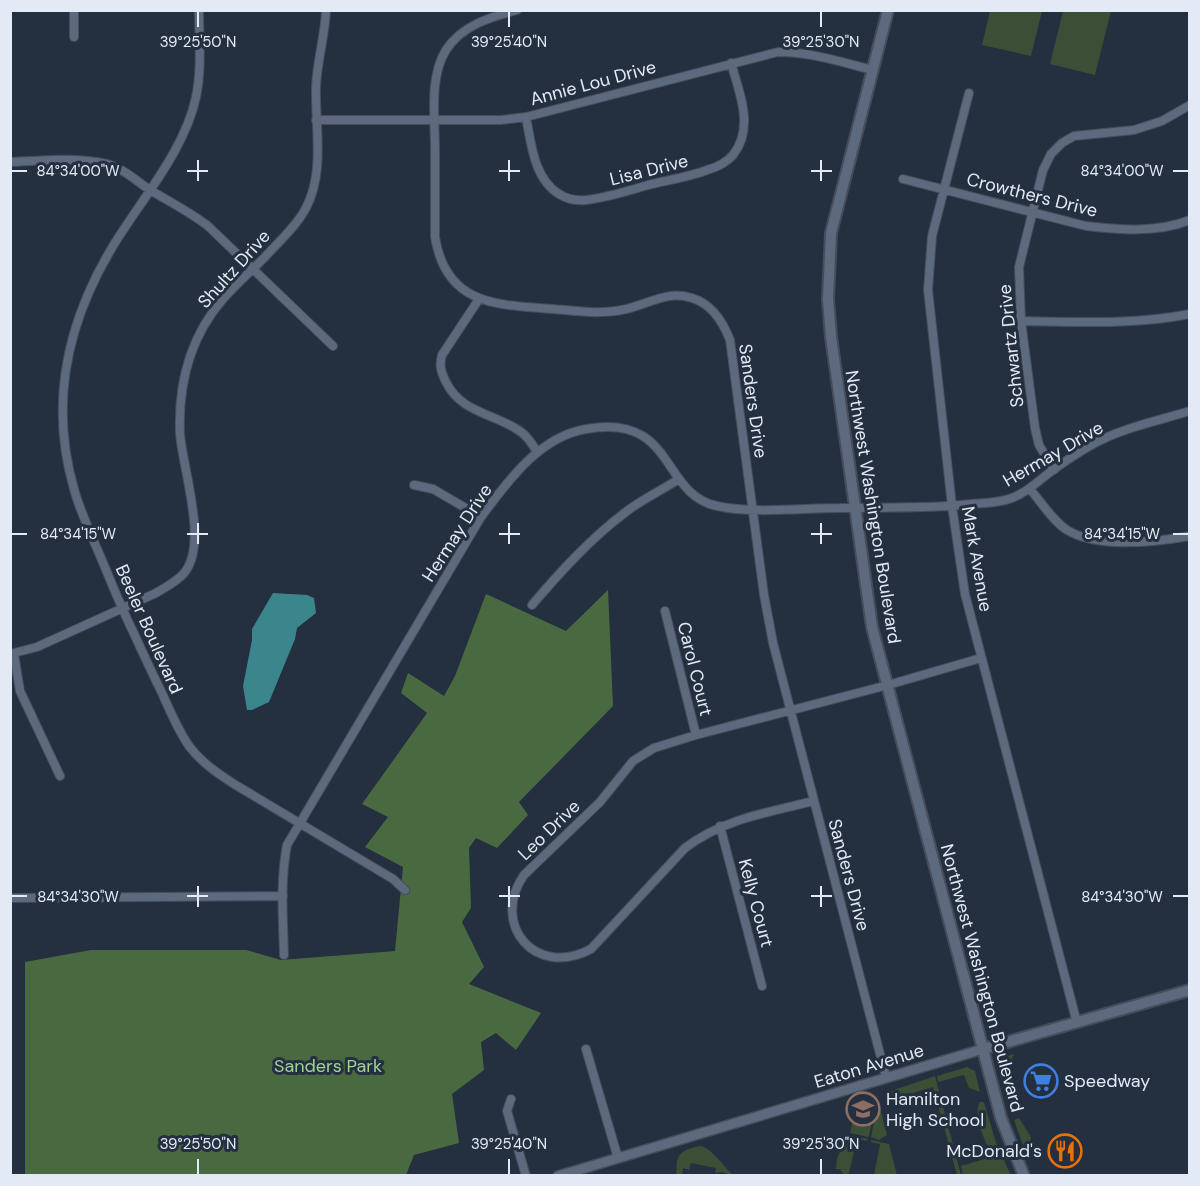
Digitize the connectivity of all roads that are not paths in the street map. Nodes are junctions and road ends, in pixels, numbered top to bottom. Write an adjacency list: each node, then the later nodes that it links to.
1 (74, 10): 6 (street)
2 (199, 10): 16 (street, Beeler Boulevard)
3 (326, 10): 12 (street, Shultz Drive)
4 (517, 10): 13 (street, Sanders Drive)
5 (888, 10): 8 (main road, Northwest Washington Boulevard)
6 (74, 37)
7 (730, 63): 8 (street, Annie Lou Drive); 11 (street, Annie Lou Drive); 11 (street, Lisa Drive)
8 (873, 70): 32 (main road, Northwest Washington Boulevard)
9 (969, 93): 17 (street, Mark Avenue)
10 (1190, 105): 18 (street, Schwartz Drive)
11 (526, 117): 13 (street, Annie Lou Drive)
12 (316, 120): 13 (street, Annie Lou Drive); 20 (street, Shultz Drive)
13 (435, 120): 21 (street, Sanders Drive)
14 (10, 162): 16 (street)
15 (903, 179): 17 (street, Crowthers Drive)
16 (150, 189): 20 (street); 37 (street, Beeler Boulevard)
17 (944, 189): 18 (street, Crowthers Drive); 31 (street, Mark Avenue)
18 (1032, 214): 19 (street, Crowthers Drive); 23 (street, Schwartz Drive)
19 (1190, 220)
20 (254, 268): 24 (street); 37 (street, Shultz Drive)
21 (479, 299): 26 (street); 33 (street, Sanders Drive)
22 (1190, 314): 23 (street)
23 (1021, 321): 27 (street, Schwartz Drive)
24 (333, 346)
25 (1190, 411): 27 (street, Hermay Drive)
26 (537, 452): 28 (street, Hermay Drive); 34 (street, Hermay Drive)
27 (1053, 470): 30 (street, Hermay Drive)
28 (679, 480): 33 (street, Hermay Drive); 36 (street)
29 (414, 485): 34 (street)
30 (1030, 489): 31 (street, Hermay Drive); 35 (street)
31 (952, 506): 32 (street, Hermay Drive); 40 (street, Mark Avenue)
32 (856, 507): 33 (street, Hermay Drive); 41 (main road, Northwest Washington Boulevard)
33 (753, 509): 42 (street, Sanders Drive)
34 (481, 517): 46 (street, Hermay Drive)
35 (1190, 536)
36 (532, 606)
37 (122, 609): 39 (street, Shultz Drive); 46 (street, Beeler Boulevard)
38 (665, 611): 43 (street, Carol Court)
39 (12, 654): 44 (street)
40 (981, 658): 41 (street, Leo Drive); 54 (street, Mark Avenue)
41 (888, 686): 42 (street, Leo Drive); 56 (main road, Northwest Washington Boulevard)
42 (790, 711): 43 (street, Leo Drive); 45 (street, Sanders Drive)
43 (696, 735): 47 (street, Leo Drive)
44 (60, 776)
45 (814, 801): 47 (street, Leo Drive); 57 (street, Sanders Drive)
46 (299, 824): 48 (street, Beeler Boulevard); 49 (street, Hermay Drive)
47 (720, 826): 52 (street, Kelly Court)
48 (405, 890)
49 (283, 896): 50 (street); 51 (street, Hermay Drive)
50 (10, 898)
51 (284, 955)
52 (762, 986)
53 (1190, 990): 54 (main road, Eaton Avenue)
54 (1077, 1023): 56 (main road, Eaton Avenue)
55 (586, 1049): 59 (street)
56 (983, 1049): 57 (street, Eaton Avenue); 62 (main road, Northwest Washington Boulevard)
57 (886, 1077): 59 (street, Eaton Avenue)
58 (511, 1099): 60 (street)
59 (618, 1158): 61 (street, Eaton Avenue)
60 (526, 1176)
61 (558, 1176)
62 (1024, 1176)

